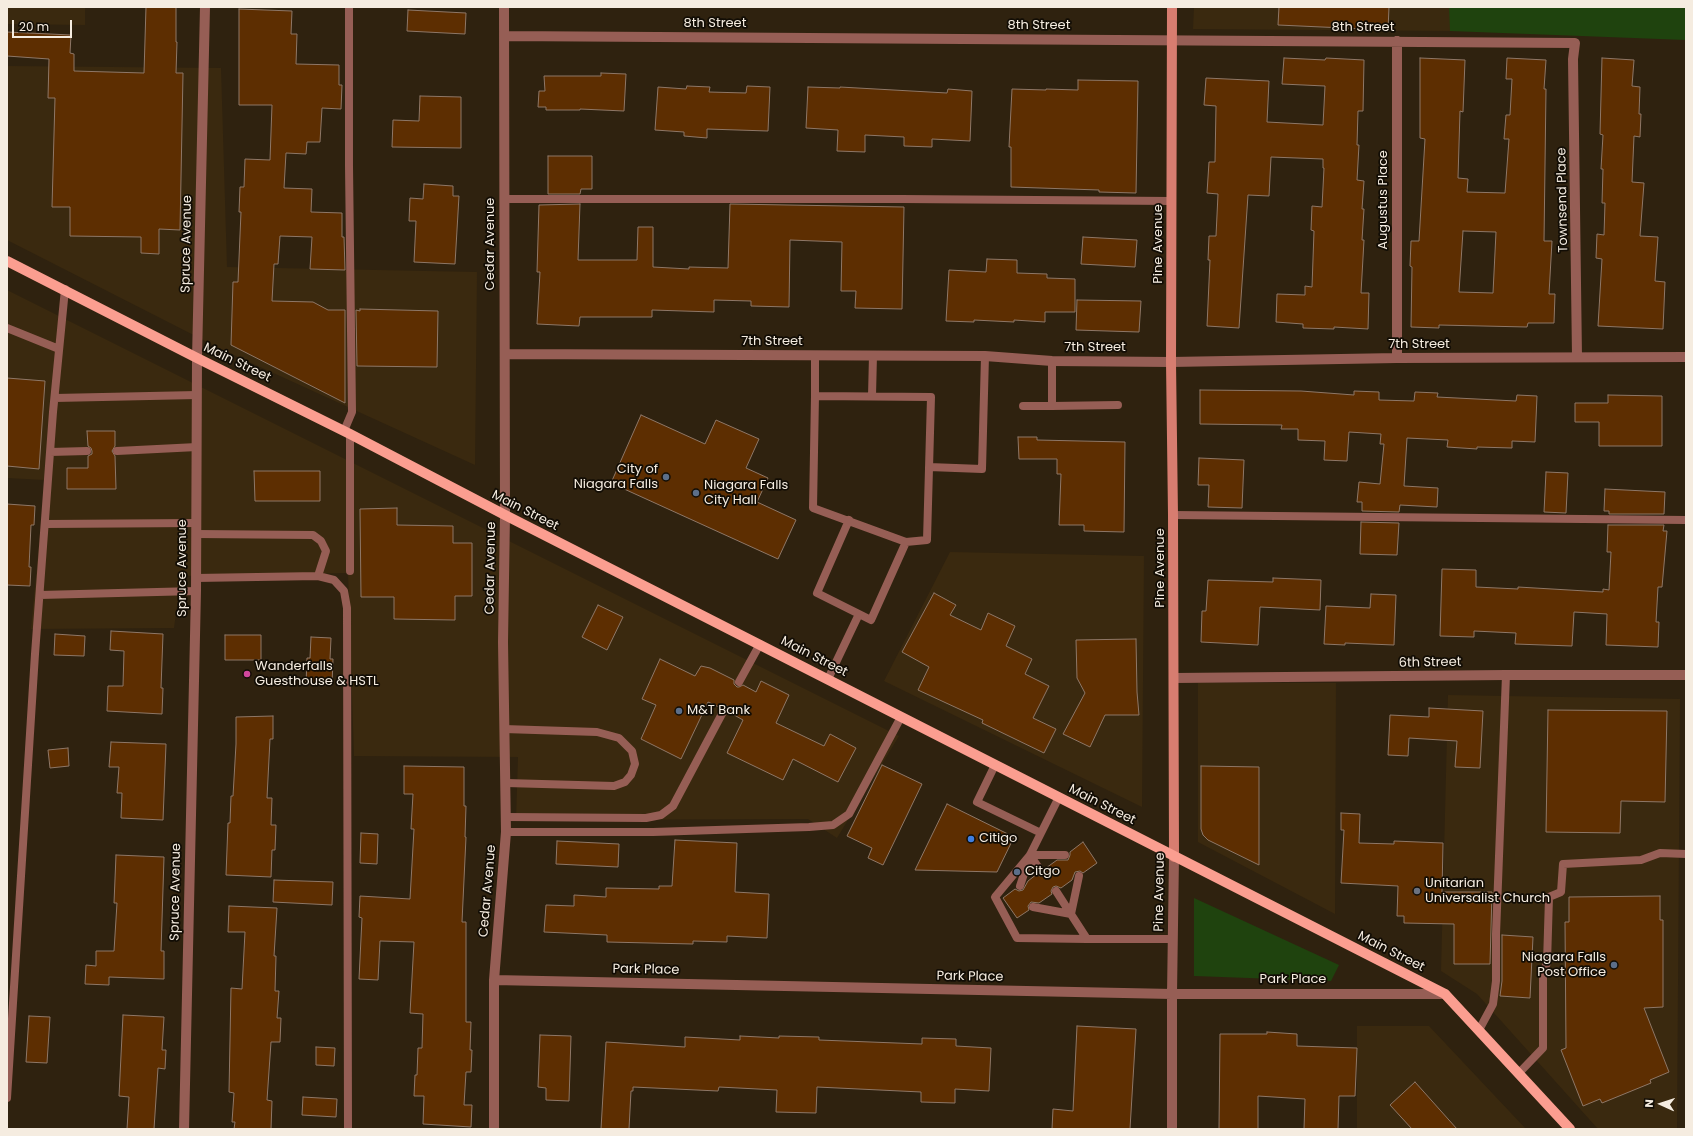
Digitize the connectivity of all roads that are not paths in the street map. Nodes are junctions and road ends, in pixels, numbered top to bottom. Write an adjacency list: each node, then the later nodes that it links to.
1 (205, 7): 21 (street, Spruce Avenue)
2 (349, 7): 32 (lane)
3 (504, 7): 5 (street, Cedar Avenue)
4 (1172, 7): 6 (main road, Pine Avenue)
5 (504, 36): 6 (street, 8th Street); 9 (street, Cedar Avenue)
6 (1172, 40): 7 (street, 8th Street); 10 (main road, Pine Avenue)
7 (1397, 41): 8 (street, 8th Street); 22 (street, Augustus Place)
8 (1575, 43): 19 (street, Townsend Place)
9 (504, 199): 10 (lane); 15 (street, Cedar Avenue)
10 (1172, 201): 24 (main road, Pine Avenue)
11 (7, 261): 12 (main road, Main Street)
12 (65, 289): 14 (lane); 21 (main road, Main Street)
13 (7, 328): 14 (lane)
14 (59, 349): 28 (lane)
15 (505, 354): 16 (street, 7th Street); 38 (street, Cedar Avenue)
16 (816, 355): 17 (street, 7th Street); 26 (lane)
17 (873, 355): 18 (street, 7th Street); 27 (lane)
18 (984, 356): 23 (street, 7th Street); 37 (lane)
19 (1577, 357): 20 (street, 7th Street); 22 (street, 7th Street)
20 (1686, 357)
21 (197, 358): 25 (street, Spruce Avenue); 32 (main road, Main Street)
22 (1397, 358): 24 (street, 7th Street)
23 (1052, 361): 24 (street, 7th Street); 31 (lane)
24 (1171, 362): 39 (main road, Pine Avenue)
25 (197, 395): 28 (lane); 33 (street, Spruce Avenue)
26 (815, 396): 27 (lane); 40 (lane)
27 (872, 396): 37 (lane)
28 (55, 398): 36 (lane)
29 (1118, 405): 31 (lane)
30 (1023, 406): 31 (lane)
31 (1052, 406)
32 (347, 432): 38 (main road, Main Street); 46 (lane)
33 (197, 447): 35 (lane); 42 (street, Spruce Avenue)
34 (87, 451): 36 (lane)
35 (117, 451)
36 (50, 452): 43 (lane)
37 (929, 467): 45 (lane)
38 (505, 515): 52 (main road, Main Street); 60 (street, Cedar Avenue)
39 (1173, 515): 41 (lane); 55 (main road, Pine Avenue)
40 (849, 520): 45 (lane); 51 (lane)
41 (1686, 520)
42 (196, 523): 43 (lane); 44 (street, Spruce Avenue)
43 (45, 524): 50 (lane)
44 (196, 534): 47 (lane); 48 (street, Spruce Avenue)
45 (906, 542): 51 (lane)
46 (350, 571)
47 (318, 576): 48 (lane); 86 (lane)
48 (196, 578): 49 (street, Spruce Avenue)
49 (196, 591): 50 (lane); 85 (street, Spruce Avenue)
50 (40, 595): 84 (lane)
51 (859, 614): 56 (lane)
52 (760, 644): 56 (main road, Main Street); 57 (lane)
53 (1506, 675): 54 (street, 6th Street); 55 (street, 6th Street); 82 (lane)
54 (1686, 675)
55 (1174, 678): 70 (main road, Pine Avenue)
56 (828, 679): 59 (main road, Main Street)
57 (738, 682)
58 (724, 710): 64 (lane)
59 (902, 717): 61 (main road, Main Street); 65 (lane)
60 (504, 729): 62 (street, Cedar Avenue); 62 (lane)
61 (995, 765): 63 (main road, Main Street); 66 (lane)
62 (506, 783): 64 (street, Cedar Avenue)
63 (1059, 797): 66 (lane); 70 (main road, Main Street)
64 (506, 817): 65 (street, Cedar Avenue)
65 (506, 832): 79 (street, Cedar Avenue)
66 (1041, 833): 68 (lane)
67 (1686, 854): 83 (lane)
68 (1030, 855): 69 (lane); 71 (lane); 73 (lane); 77 (lane)
69 (1065, 855)
70 (1174, 857): 78 (street, Pine Avenue); 81 (main road, Main Street)
71 (1041, 871)
72 (1079, 876): 76 (lane)
73 (1020, 886)
74 (1056, 891): 76 (lane)
75 (1033, 907): 76 (lane)
76 (1070, 914): 77 (lane)
77 (1087, 939): 78 (lane)
78 (1173, 939): 80 (street, Pine Avenue)
79 (494, 980): 80 (street, Park Place); 87 (street, Cedar Avenue)
80 (1172, 994): 81 (street, Park Place); 88 (street, Pine Avenue)
81 (1445, 994): 82 (main road, Main Street)
82 (1479, 1030): 83 (main road, Main Street)
83 (1519, 1073): 89 (main road, Main Street)
84 (7, 1098)
85 (184, 1129)
86 (348, 1129)
87 (494, 1129)
88 (1172, 1129)
89 (1570, 1129)

